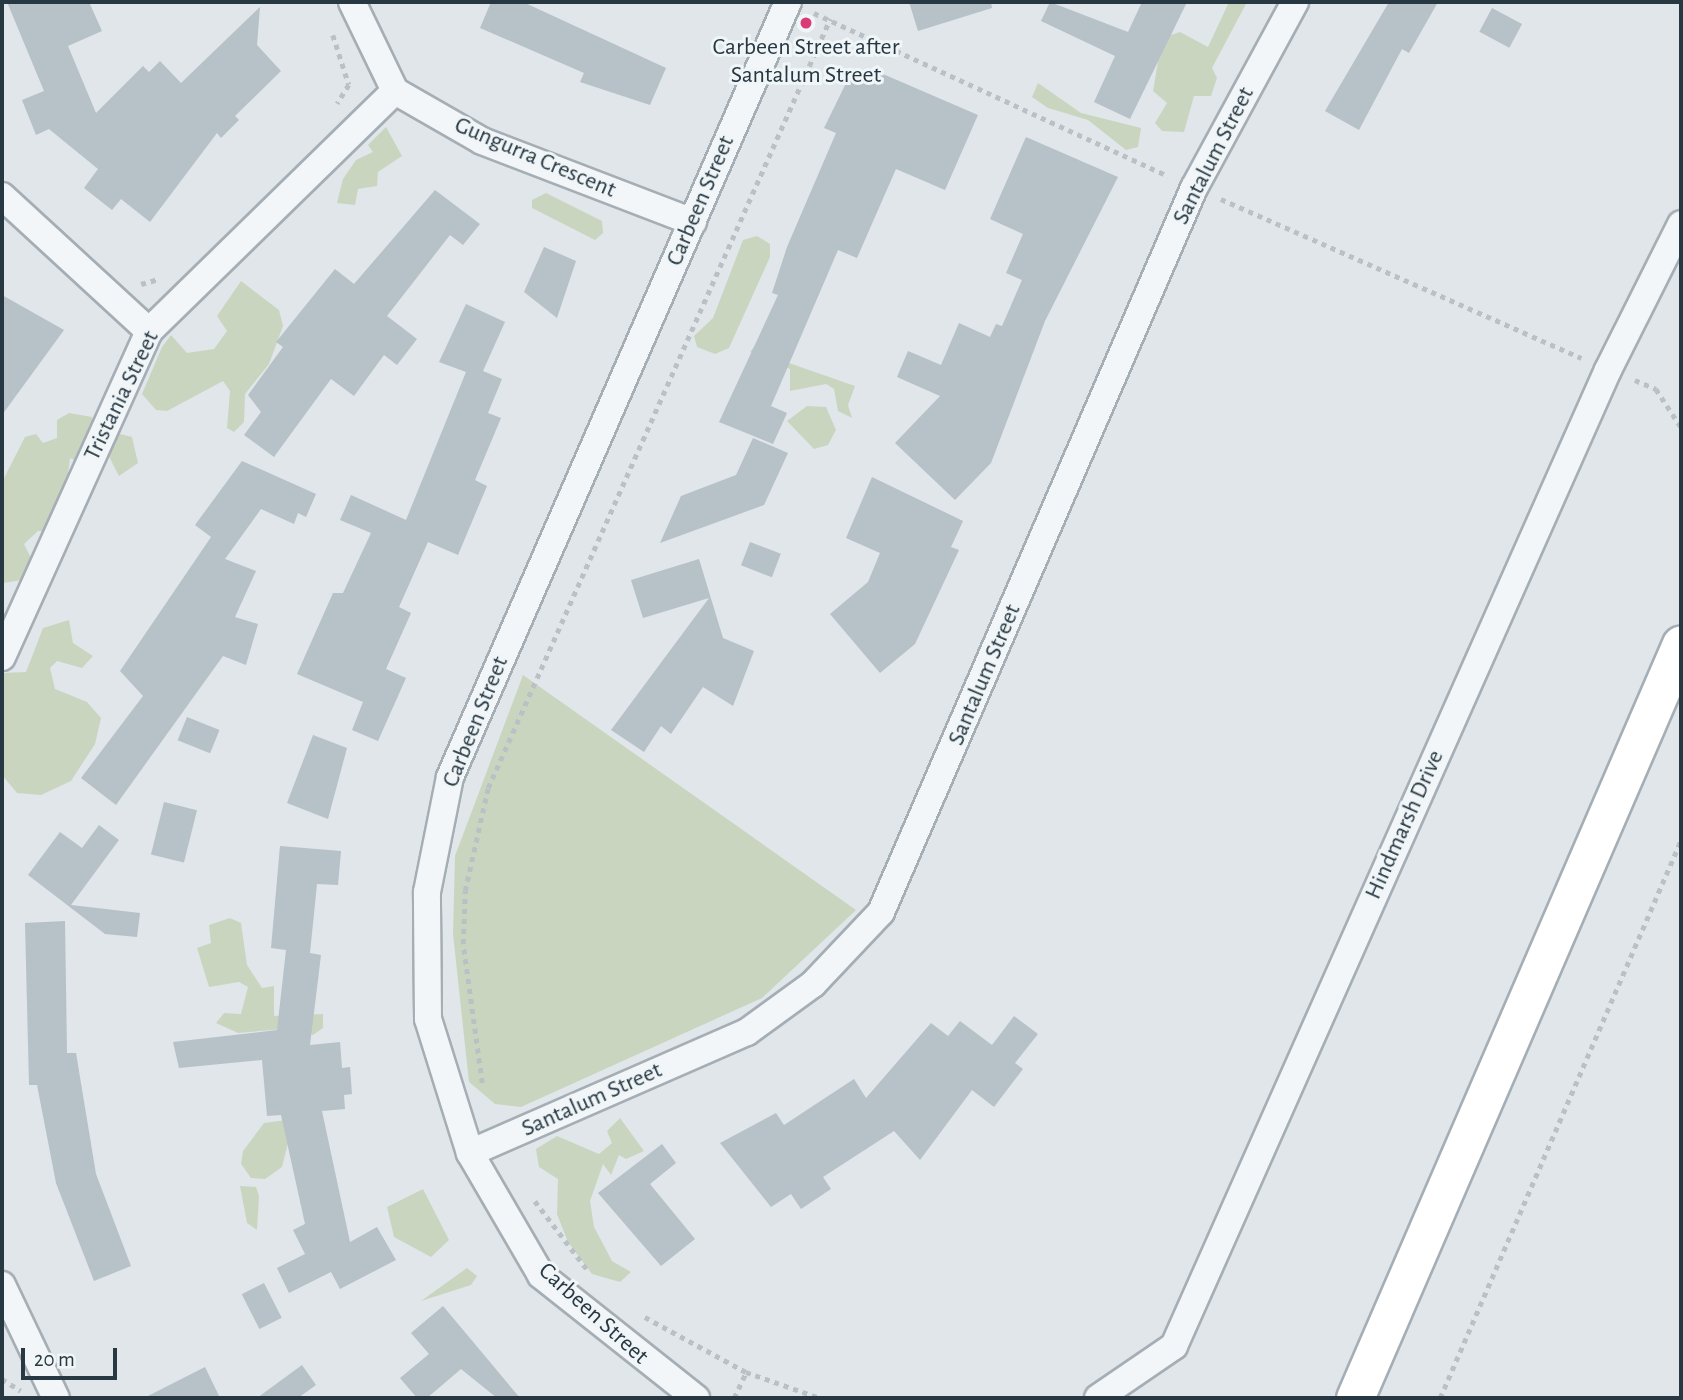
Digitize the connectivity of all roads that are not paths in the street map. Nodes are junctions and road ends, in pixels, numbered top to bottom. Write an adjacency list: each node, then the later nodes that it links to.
1 (352, 2): 4 (street)
2 (788, 2): 6 (street, Carbeen Street)
3 (1295, 2): 11 (street, Santalum Street)
4 (395, 92): 6 (street, Gungurra Crescent); 8 (street, Tristania Street)
5 (2, 196): 8 (street)
6 (693, 222): 11 (street, Carbeen Street)
7 (1681, 224): 15 (street, Hindmarsh Drive)
8 (149, 331): 10 (street, Tristania Street)
9 (1681, 644): 16 (main road)
10 (2, 657)
11 (470, 1153): 13 (street, Carbeen Street)
12 (2, 1285): 14 (street)
13 (680, 1394)
14 (56, 1398)
15 (1098, 1398)
16 (1354, 1398)

